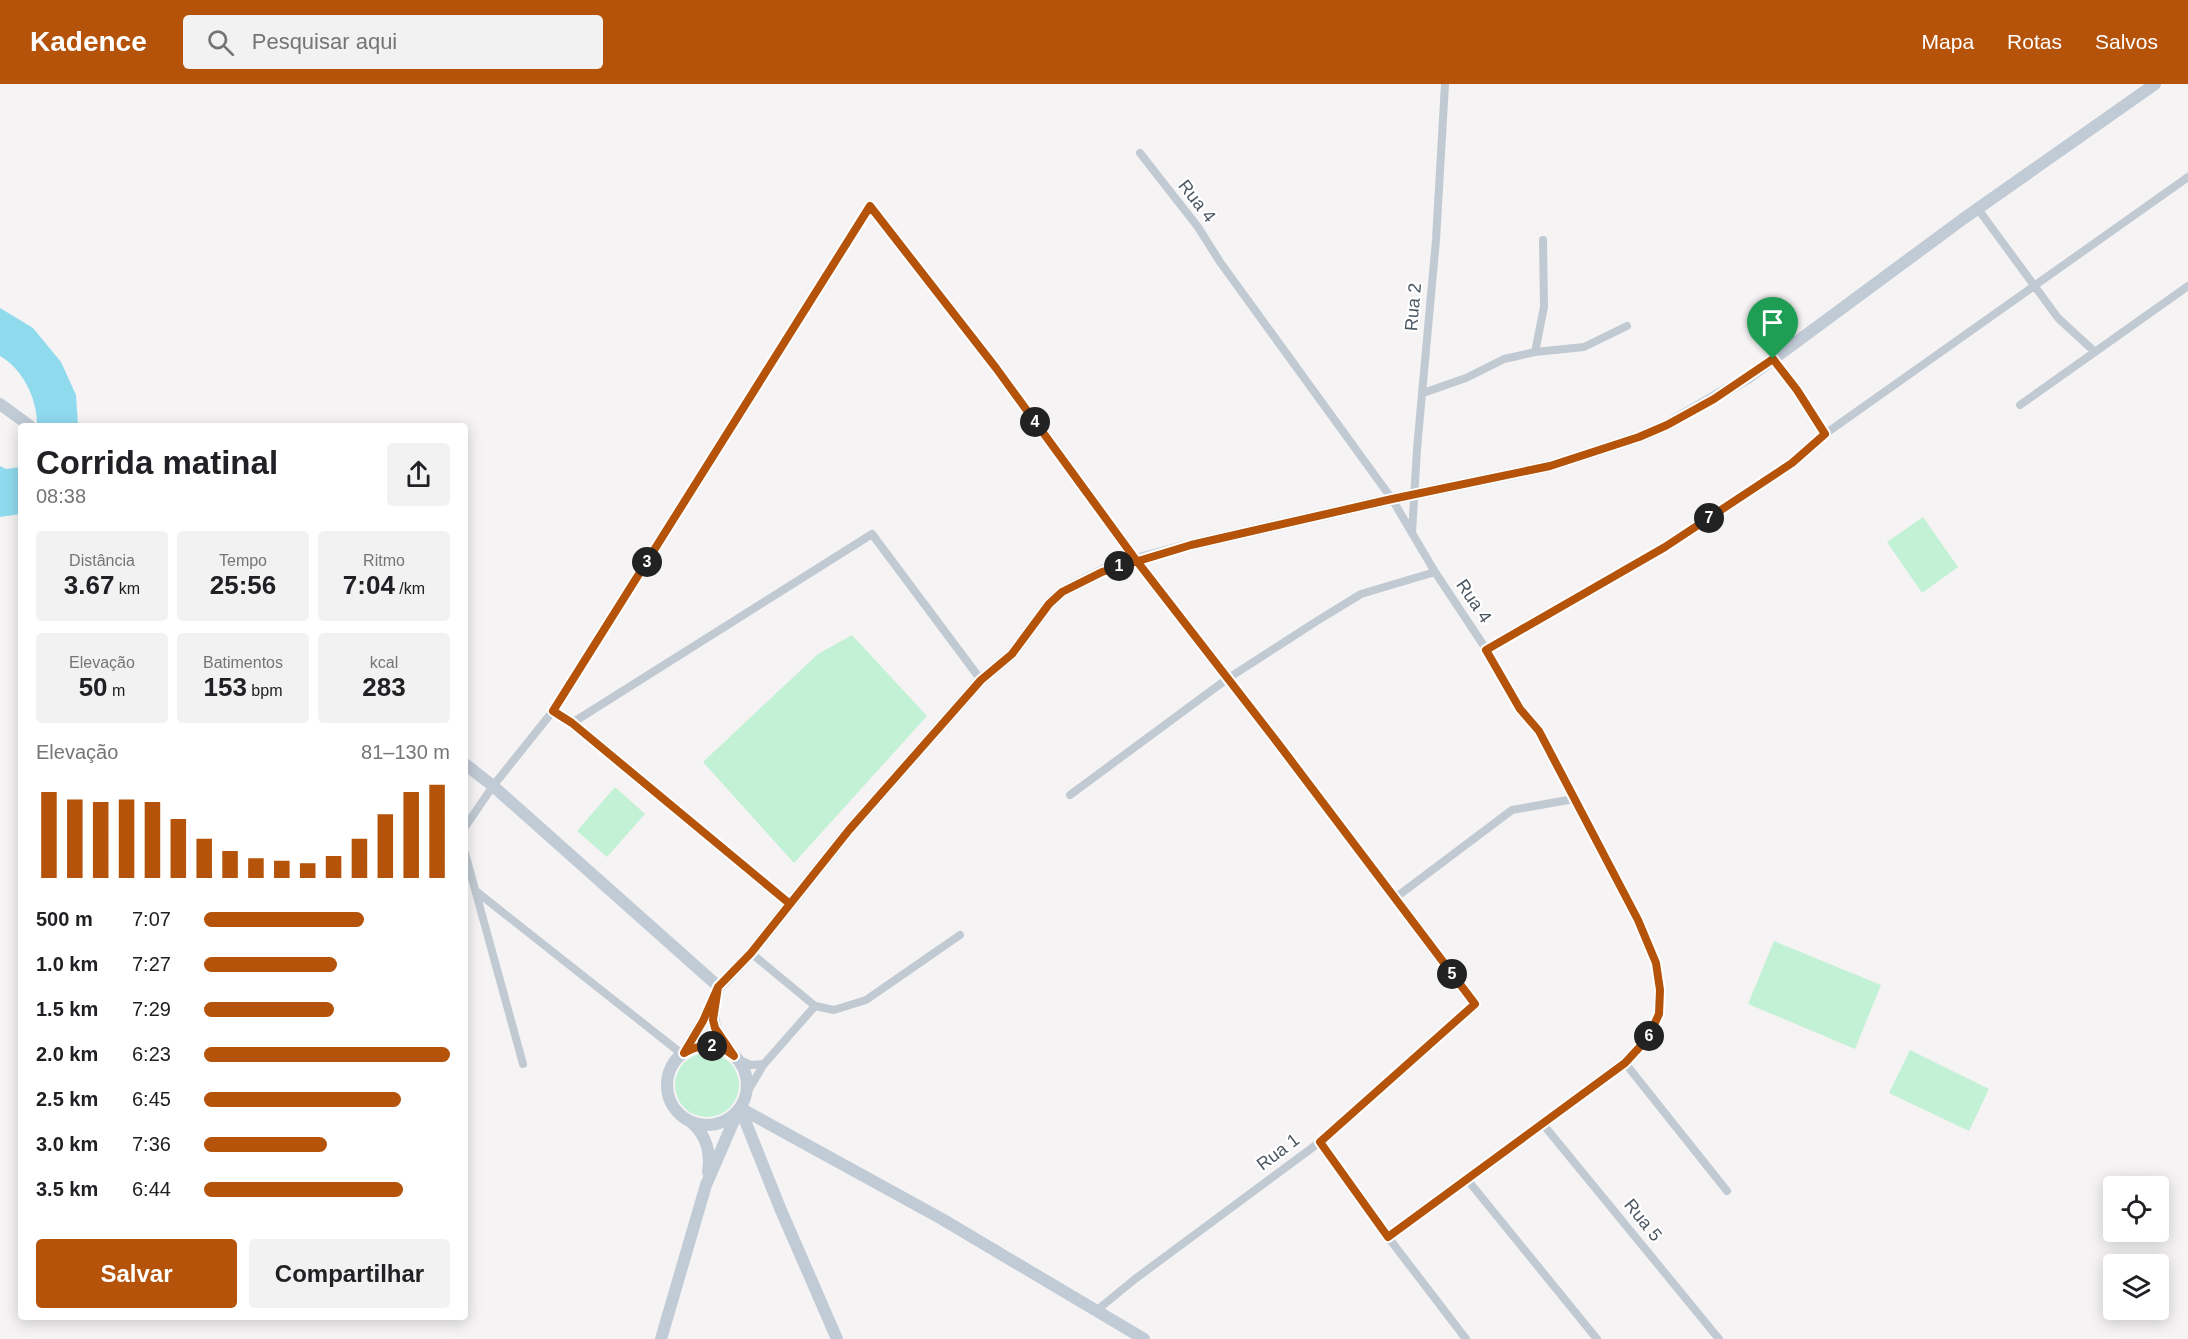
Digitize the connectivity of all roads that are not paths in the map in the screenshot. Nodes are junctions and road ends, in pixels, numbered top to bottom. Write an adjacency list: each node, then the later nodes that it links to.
1 (1445, 84): 13 (street, Rua 2)
2 (2154, 84): 5 (street)
3 (1140, 153): 19 (street, Rua 4)
4 (2188, 177): 7 (street)
5 (1978, 209): 7 (street); 12 (street)
6 (1543, 240): 10 (street)
7 (2035, 286): 11 (street); 17 (street)
8 (2188, 286): 11 (street)
9 (1627, 326): 10 (street)
10 (1535, 352): 13 (street)
11 (2095, 352): 15 (street)
12 (1773, 359): 17 (street); 18 (street)
13 (1423, 393): 18 (street, Rua 2)
14 (0, 404): 16 (street)
15 (2020, 405)
16 (26, 423)
17 (1825, 434): 23 (street)
18 (1415, 494): 19 (street); 20 (street, Rua 2)
19 (1392, 499): 20 (street, Rua 4); 21 (street)
20 (1412, 533): 22 (street, Rua 4)
21 (1136, 560): 24 (street, Rua 1); 25 (street); 26 (street, Rua 1)
22 (1435, 572): 23 (street, Rua 4); 24 (street)
23 (1486, 650): 31 (street, Rua 4)
24 (1227, 679): 30 (street); 35 (street, Rua 1)
25 (981, 680): 27 (street); 36 (street)
26 (553, 711): 27 (street); 29 (street)
27 (572, 723): 36 (street)
28 (468, 766): 29 (street)
29 (494, 786): 32 (street); 39 (street)
30 (1070, 795)
31 (1574, 799): 35 (street); 43 (street, Rua 4)
32 (468, 823)
33 (468, 863): 34 (street)
34 (477, 892): 41 (street); 44 (street)
35 (1395, 898): 50 (street, Rua 1)
36 (790, 904): 38 (street)
37 (960, 934): 40 (street)
38 (751, 953): 39 (street); 40 (street)
39 (718, 987): 41 (street); 42 (street)
40 (815, 1006): 45 (street)
41 (683, 1054): 42 (street); 48 (street)
42 (736, 1057): 45 (street); 46 (street)
43 (1625, 1063): 49 (street, Rua 4); 53 (street)
44 (523, 1064)
45 (764, 1064): 46 (street)
46 (746, 1094): 47 (street)
47 (740, 1108): 48 (street); 52 (street); 55 (street); 57 (street)
48 (691, 1122): 52 (street)
49 (1542, 1123): 51 (street, Rua 4); 61 (street, Rua 5)
50 (1320, 1142): 54 (street); 55 (street, Rua 1)
51 (1466, 1178): 54 (street, Rua 4); 60 (street)
52 (706, 1185): 56 (street)
53 (1727, 1191)
54 (1388, 1237): 59 (street)
55 (1096, 1311): 58 (street)
56 (661, 1339)
57 (837, 1339)
58 (1144, 1339)
59 (1466, 1339)
60 (1597, 1339)
61 (1719, 1339)

